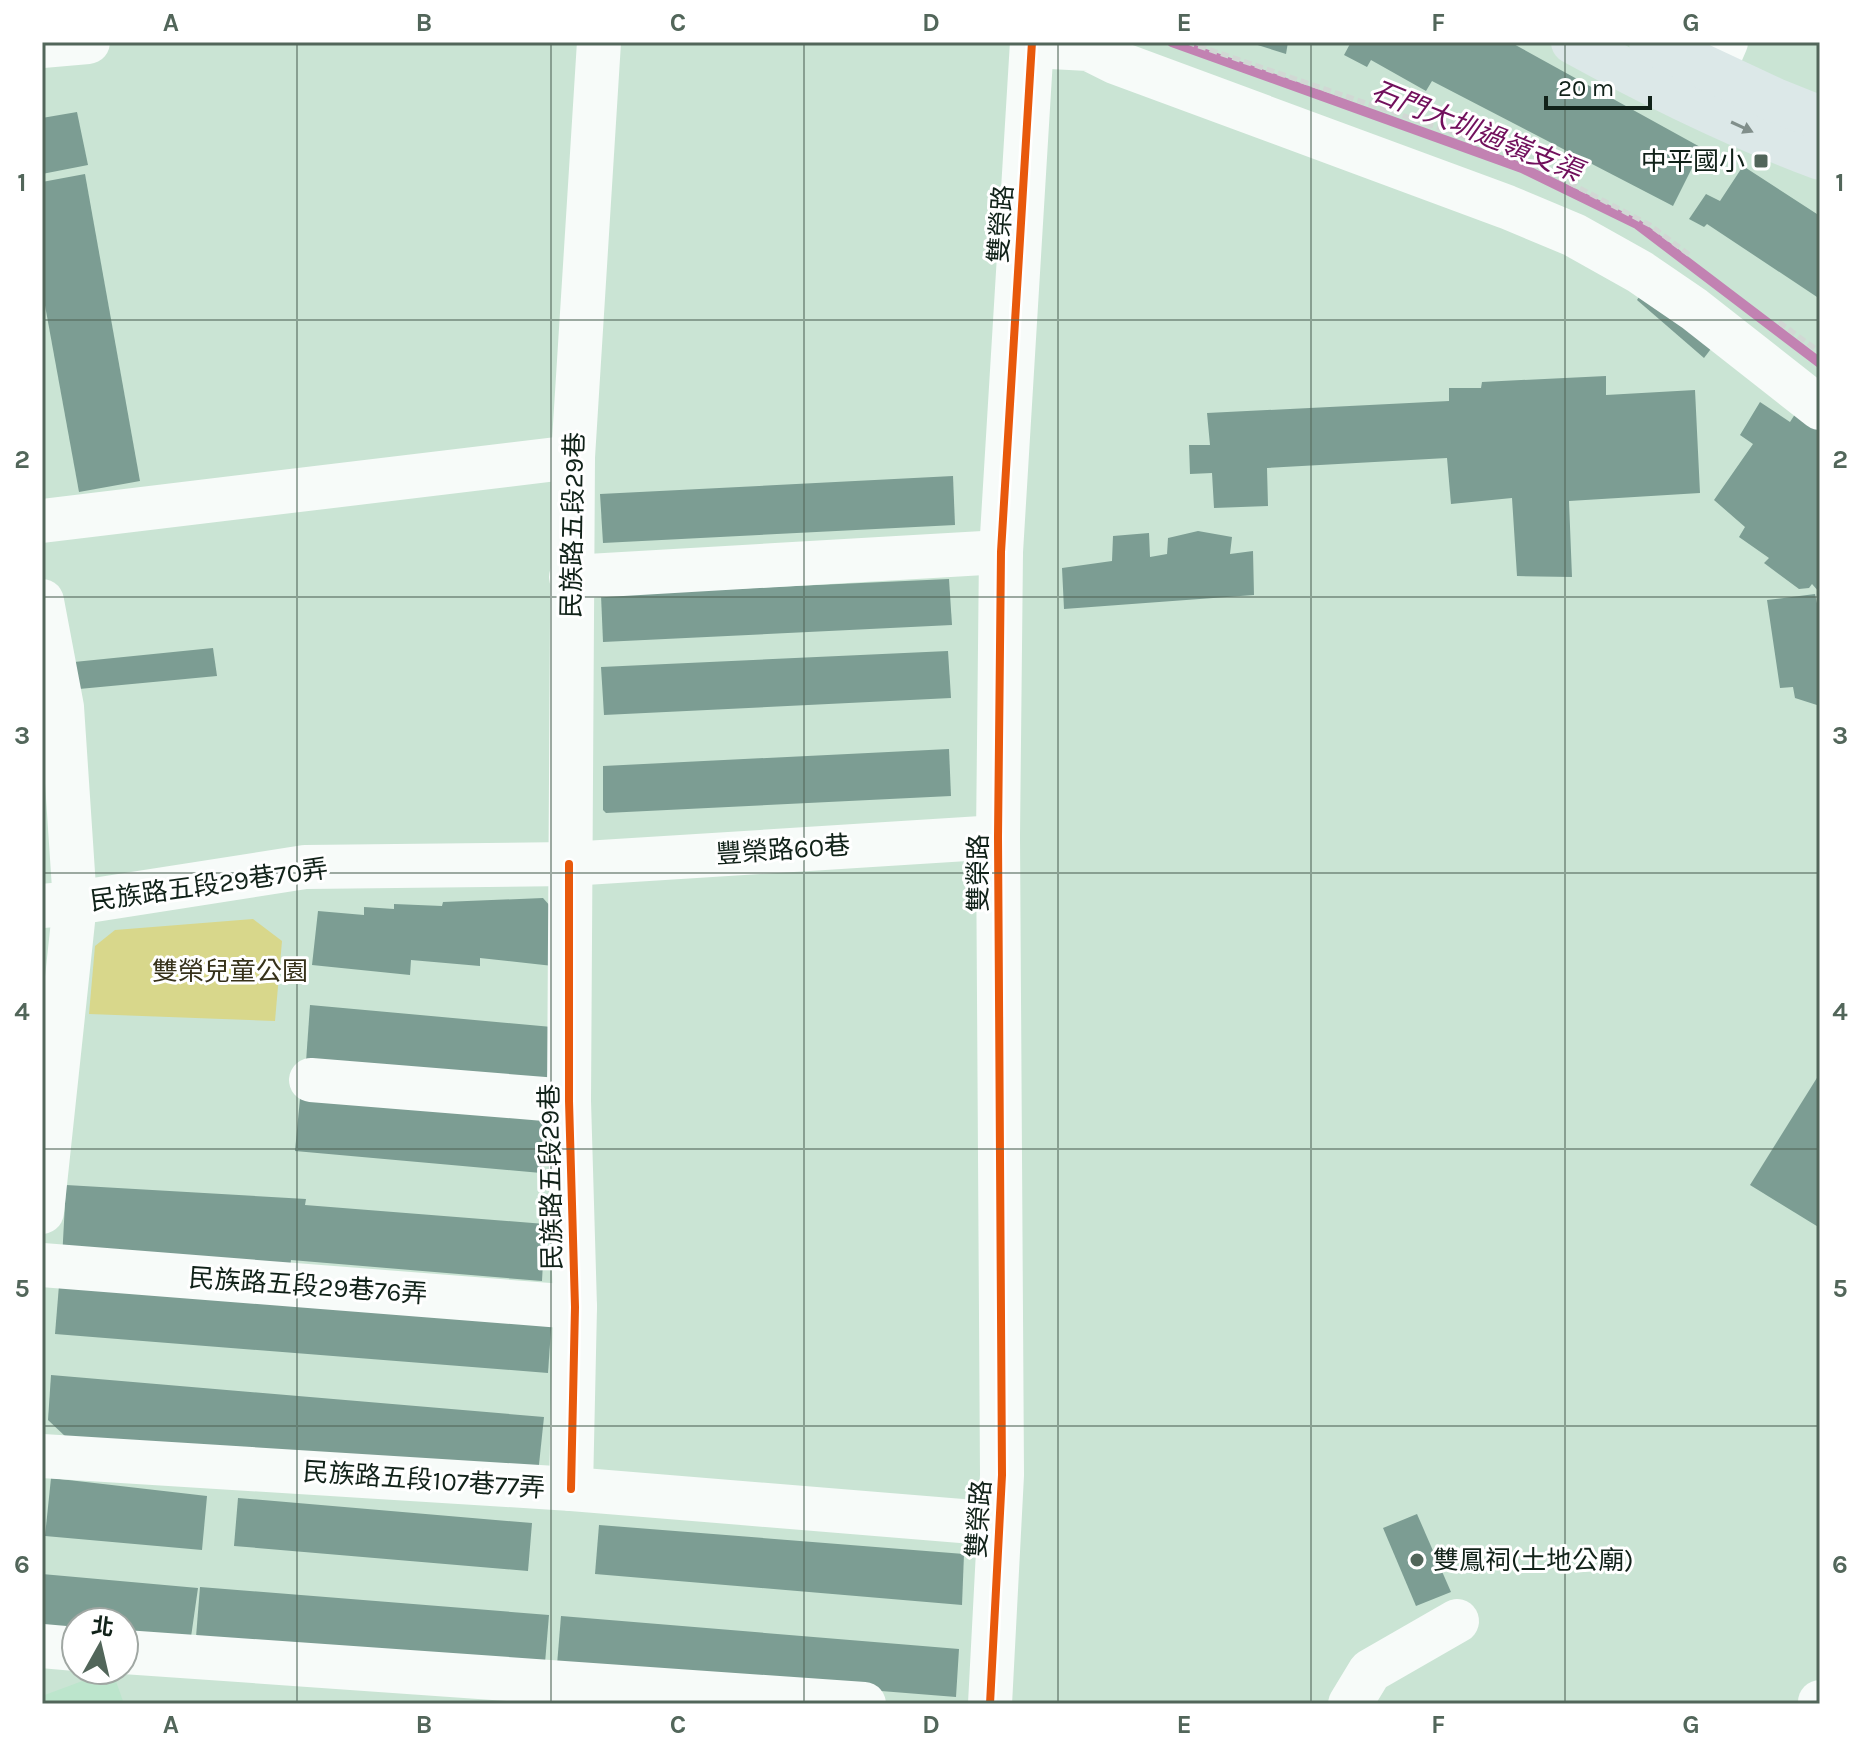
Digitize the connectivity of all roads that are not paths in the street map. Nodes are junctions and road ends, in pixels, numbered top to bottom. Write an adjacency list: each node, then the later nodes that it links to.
1 (88, 42): 6 (street)
2 (599, 42): 11 (street, 民族路五段29巷)
3 (1573, 42): 7 (main road)
4 (1651, 42): 7 (main road)
5 (1032, 44): 10 (street); 13 (street, 雙榮路)
6 (42, 46)
7 (1713, 73): 8 (main road); 9 (main road, one-way to 9)
8 (1820, 118)
9 (1820, 158)
10 (1820, 408)
11 (573, 457): 12 (street); 14 (street, 民族路五段29巷)
12 (42, 521)
13 (1001, 552): 14 (street); 17 (street, 雙榮路)
14 (571, 577): 18 (street, 民族路五段29巷)
15 (42, 601): 16 (street)
16 (52, 708): 19 (street)
17 (998, 837): 18 (street, 豐榮路60巷); 27 (street, 雙榮路)
18 (569, 864): 19 (street, 民族路五段29巷70弄); 21 (street, 民族路五段29巷)
19 (58, 904): 22 (street)
20 (311, 1080): 21 (street)
21 (569, 1101): 24 (street, 民族路五段29巷)
22 (42, 1202)
23 (42, 1265): 24 (street, 民族路五段29巷76弄)
24 (575, 1307): 26 (street, 民族路五段29巷)
25 (42, 1456): 26 (street, 民族路五段107巷77弄)
26 (571, 1489): 27 (street, 民族路五段107巷77弄)
27 (998, 1524): 31 (street, 雙榮路)
28 (1457, 1621): 32 (street)
29 (140, 1653): 30 (street)
30 (864, 1704)
31 (990, 1704)
32 (1350, 1704)

